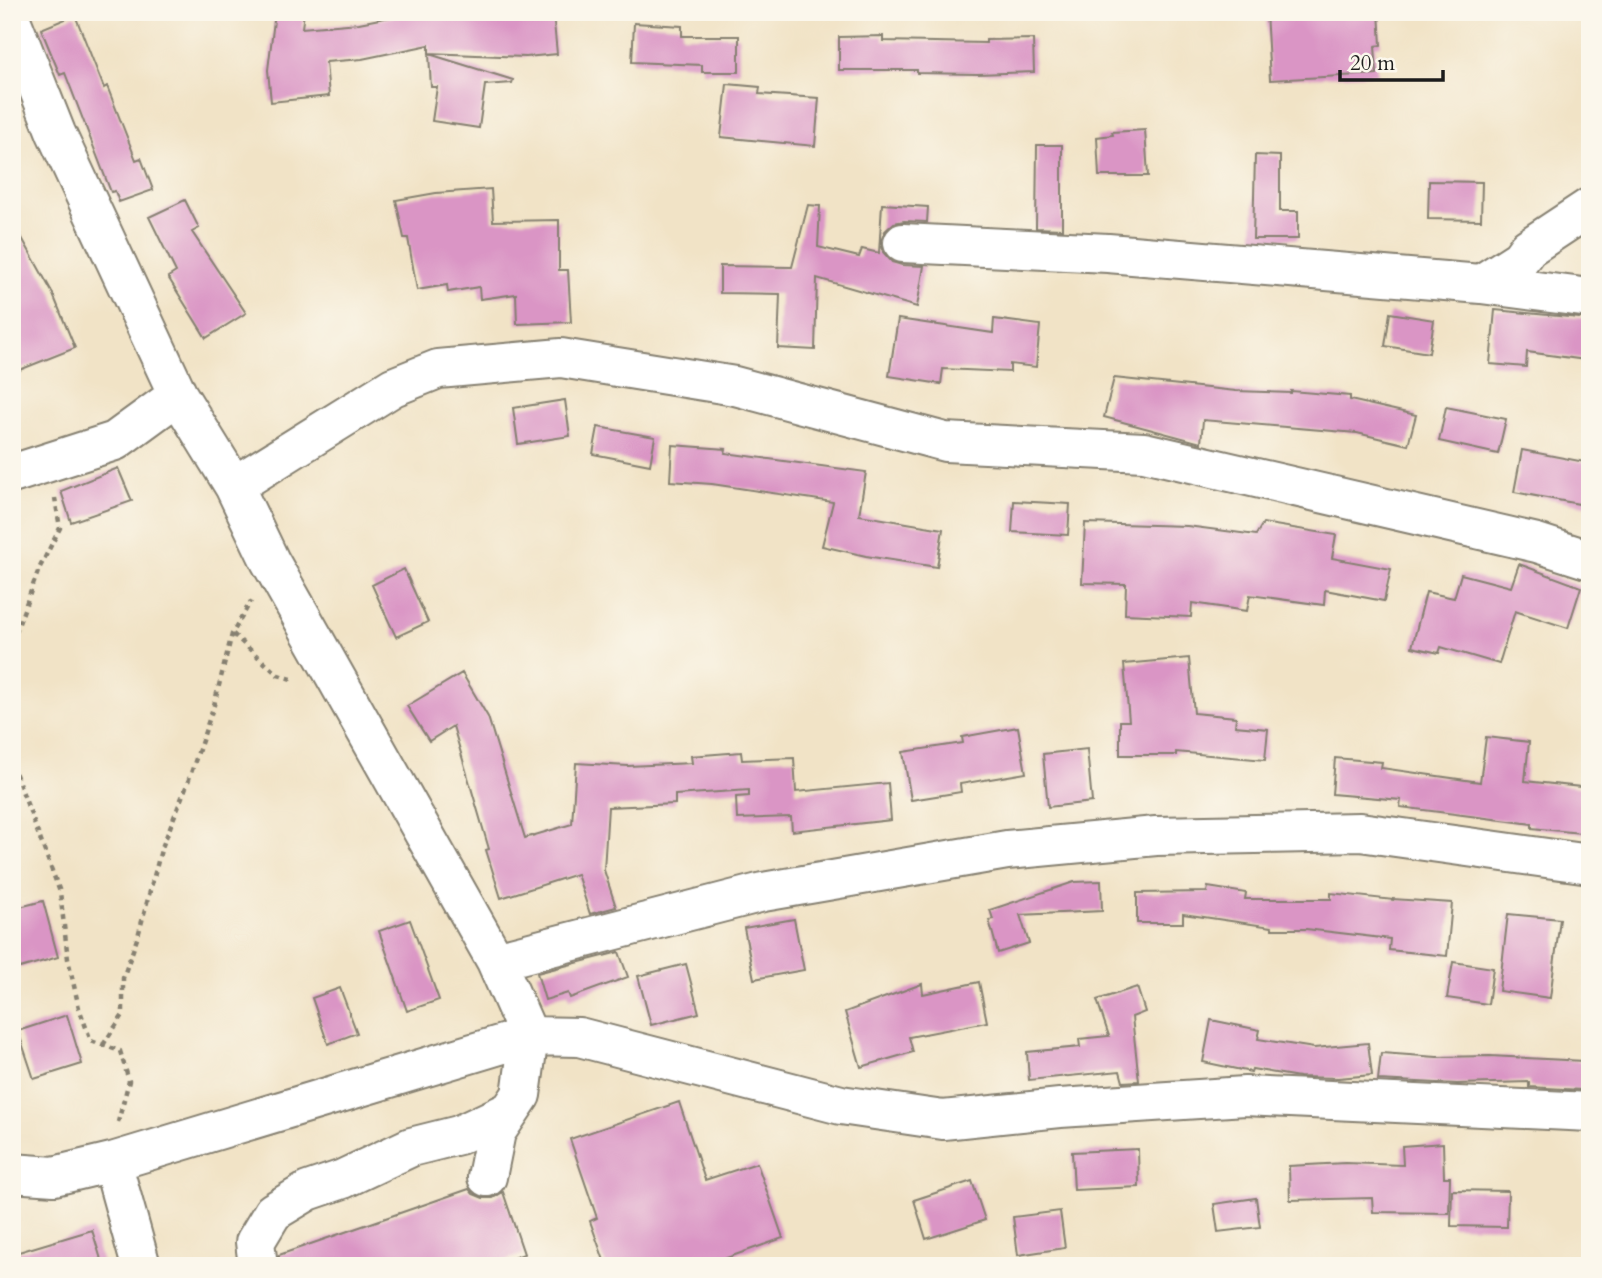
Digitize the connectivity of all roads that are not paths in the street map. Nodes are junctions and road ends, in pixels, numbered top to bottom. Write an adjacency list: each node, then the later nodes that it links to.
1 (12, 22): 6 (street)
2 (1590, 206): 4 (street)
3 (903, 243): 4 (street)
4 (1481, 284): 5 (street)
5 (1590, 298)
6 (178, 395): 7 (street); 8 (street)
7 (29, 469)
8 (234, 486): 9 (street); 11 (street)
9 (1590, 560)
10 (1590, 864): 11 (street)
11 (496, 961): 12 (street)
12 (529, 1036): 13 (street); 14 (street); 15 (street)
13 (510, 1111): 17 (street); 19 (street)
14 (1590, 1112)
15 (112, 1162): 16 (street); 18 (street)
16 (12, 1173)
17 (487, 1177)
18 (141, 1266)
19 (258, 1266)

